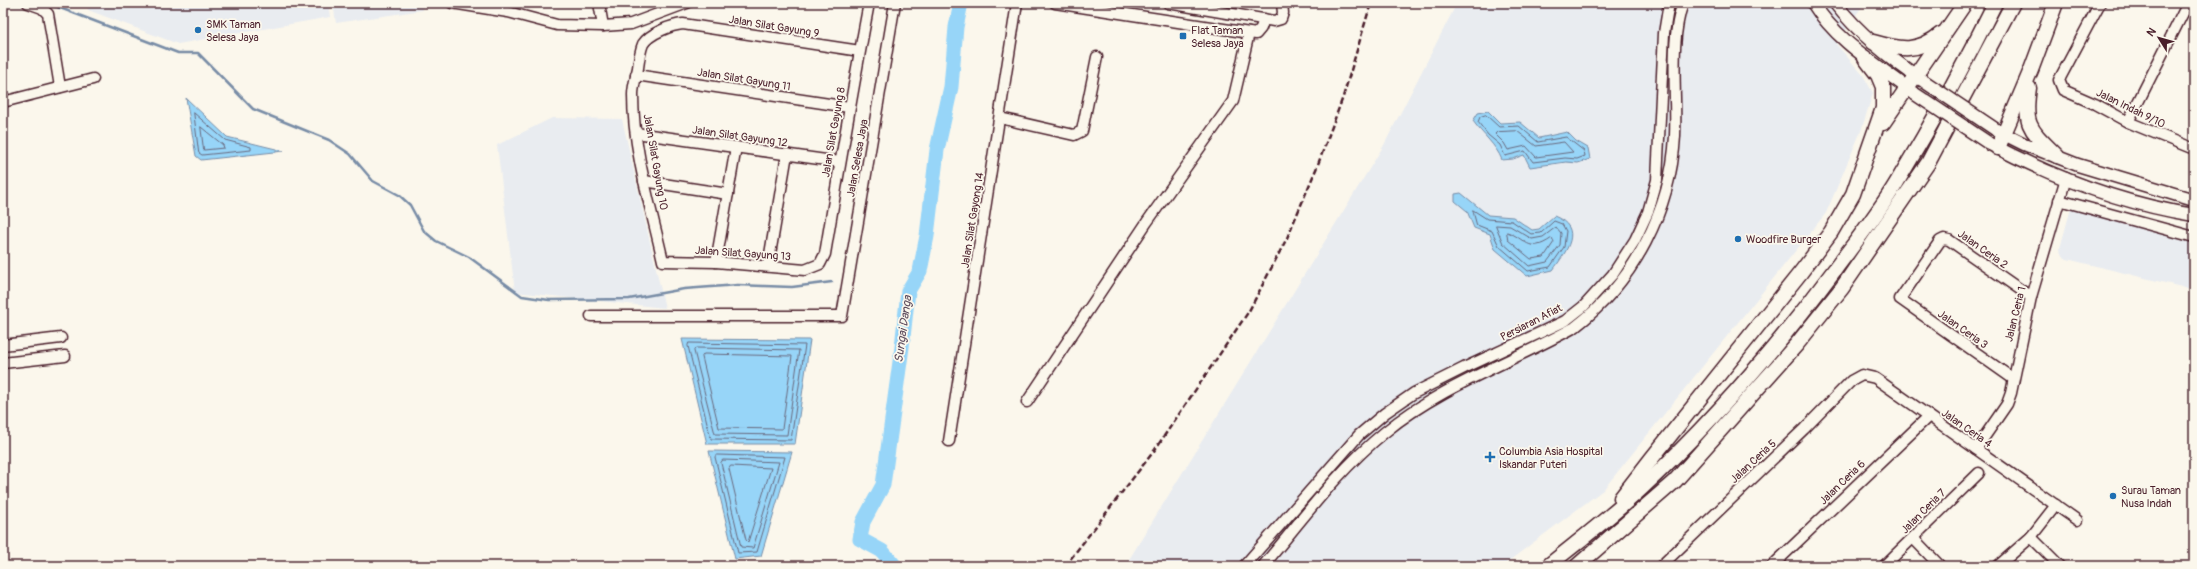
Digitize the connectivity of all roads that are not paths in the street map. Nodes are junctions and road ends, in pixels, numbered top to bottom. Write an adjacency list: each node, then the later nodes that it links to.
1 (28, 3): 35 (street)
2 (452, 3): 21 (street)
3 (599, 3): 24 (street)
4 (687, 3): 24 (street)
5 (869, 3): 28 (street, Jalan Silat Gayung 8)
6 (895, 3): 65 (street, Jalan Selesa Jaya)
7 (1017, 3): 39 (street, Jalan Silat Gayong 14)
8 (1055, 3): 25 (street)
9 (1168, 3): 22 (street)
10 (1282, 3): 22 (street)
11 (1669, 3): 63 (street, Persiaran Afiat)
12 (1683, 3): 64 (street)
13 (1813, 3): 30 (main road)
14 (1835, 3): 26 (main road)
15 (1965, 3): 23 (highway)
16 (1995, 3): 82 (highway)
17 (2013, 3): 89 (highway)
18 (2056, 3): 31 (highway)
19 (2100, 3): 40 (street, Jalan Indah 9/10)
20 (2188, 3): 40 (street)
21 (508, 8): 24 (street)
22 (1264, 19): 25 (street)
23 (1952, 25): 26 (highway); 33 (highway)
24 (603, 26)
25 (1249, 33): 76 (street)
26 (1873, 42): 33 (main road)
27 (643, 44): 28 (street, Jalan Silat Gayung 9); 32 (street, Jalan Silat Gayung 10)
28 (860, 51): 38 (street, Jalan Silat Gayung 8)
29 (1097, 57): 39 (street)
30 (1865, 58): 36 (main road); 43 (highway)
31 (2031, 70): 41 (highway); 48 (highway)
32 (636, 75): 38 (street, Jalan Silat Gayung 11); 42 (street, Jalan Silat Gayung 10)
33 (1920, 78): 36 (highway); 41 (main road, bridge)
34 (93, 79): 35 (street)
35 (60, 87): 37 (street)
36 (1911, 90): 43 (highway); 44 (main road, bridge)
37 (3, 102)
38 (849, 107): 49 (street, Jalan Silat Gayung 8)
39 (1000, 118): 78 (street, Jalan Silat Gayong 14)
40 (2128, 122): 46 (street, Jalan Indah 9/10)
41 (1999, 132): 44 (highway); 48 (main road)
42 (636, 133): 45 (street, Jalan Silat Gayung 12); 51 (street, Jalan Silat Gayung 10)
43 (1872, 143): 82 (highway)
44 (1993, 145): 50 (main road)
45 (736, 147): 47 (street, Jalan Silat Gayung 12); 52 (street)
46 (2194, 149)
47 (786, 154): 49 (street, Jalan Silat Gayung 12); 60 (street)
48 (2057, 156): 54 (main road)
49 (840, 162): 59 (street, Jalan Silat Gayung 8)
50 (2066, 178): 53 (street, Jalan Ceria 1); 55 (main road)
51 (644, 181): 52 (street); 57 (street, Jalan Silat Gayung 10)
52 (728, 194): 58 (street)
53 (2059, 200): 56 (street); 61 (street, Jalan Ceria 1)
54 (2194, 200)
55 (2194, 215)
56 (2194, 237)
57 (663, 261): 58 (street, Jalan Silat Gayung 13)
58 (716, 262): 60 (street, Jalan Silat Gayung 13)
59 (820, 264): 60 (street, Jalan Silat Gayung 13)
60 (768, 266)
61 (2031, 297): 62 (street, Jalan Ceria 2); 74 (street, Jalan Ceria 1)
62 (1900, 299): 74 (street, Jalan Ceria 3)
63 (1584, 306): 64 (street); 69 (street, Persiaran Afiat)
64 (1593, 314): 72 (street)
65 (591, 316)
66 (61, 338): 67 (street)
67 (3, 345)
68 (65, 356): 70 (street)
69 (1479, 361): 71 (street, Persiaran Afiat); 72 (street)
70 (3, 363)
71 (1464, 368): 75 (street); 86 (street, Persiaran Afiat)
72 (1484, 374): 75 (street)
73 (1862, 375): 77 (street, Jalan Ceria 4); 90 (street, Jalan Ceria 5)
74 (2012, 378): 79 (street, Jalan Ceria 1)
75 (1469, 380): 87 (street)
76 (1027, 402)
77 (1929, 416): 79 (street, Jalan Ceria 4); 91 (street, Jalan Ceria 6)
78 (949, 441)
79 (1976, 449): 81 (street, Jalan Ceria 4)
80 (1979, 472): 85 (street, Jalan Ceria 7)
81 (2056, 505): 83 (street, Jalan Ceria 4); 84 (street)
82 (1608, 516): 88 (highway)
83 (2077, 520)
84 (2032, 537): 94 (street); 95 (street)
85 (1913, 538): 92 (street, Jalan Ceria 7); 93 (street)
86 (1244, 566)
87 (1263, 566)
88 (1548, 566)
89 (1577, 566)
90 (1661, 566)
91 (1772, 566)
92 (1884, 566)
93 (1940, 566)
94 (1998, 566)
95 (2060, 566)

